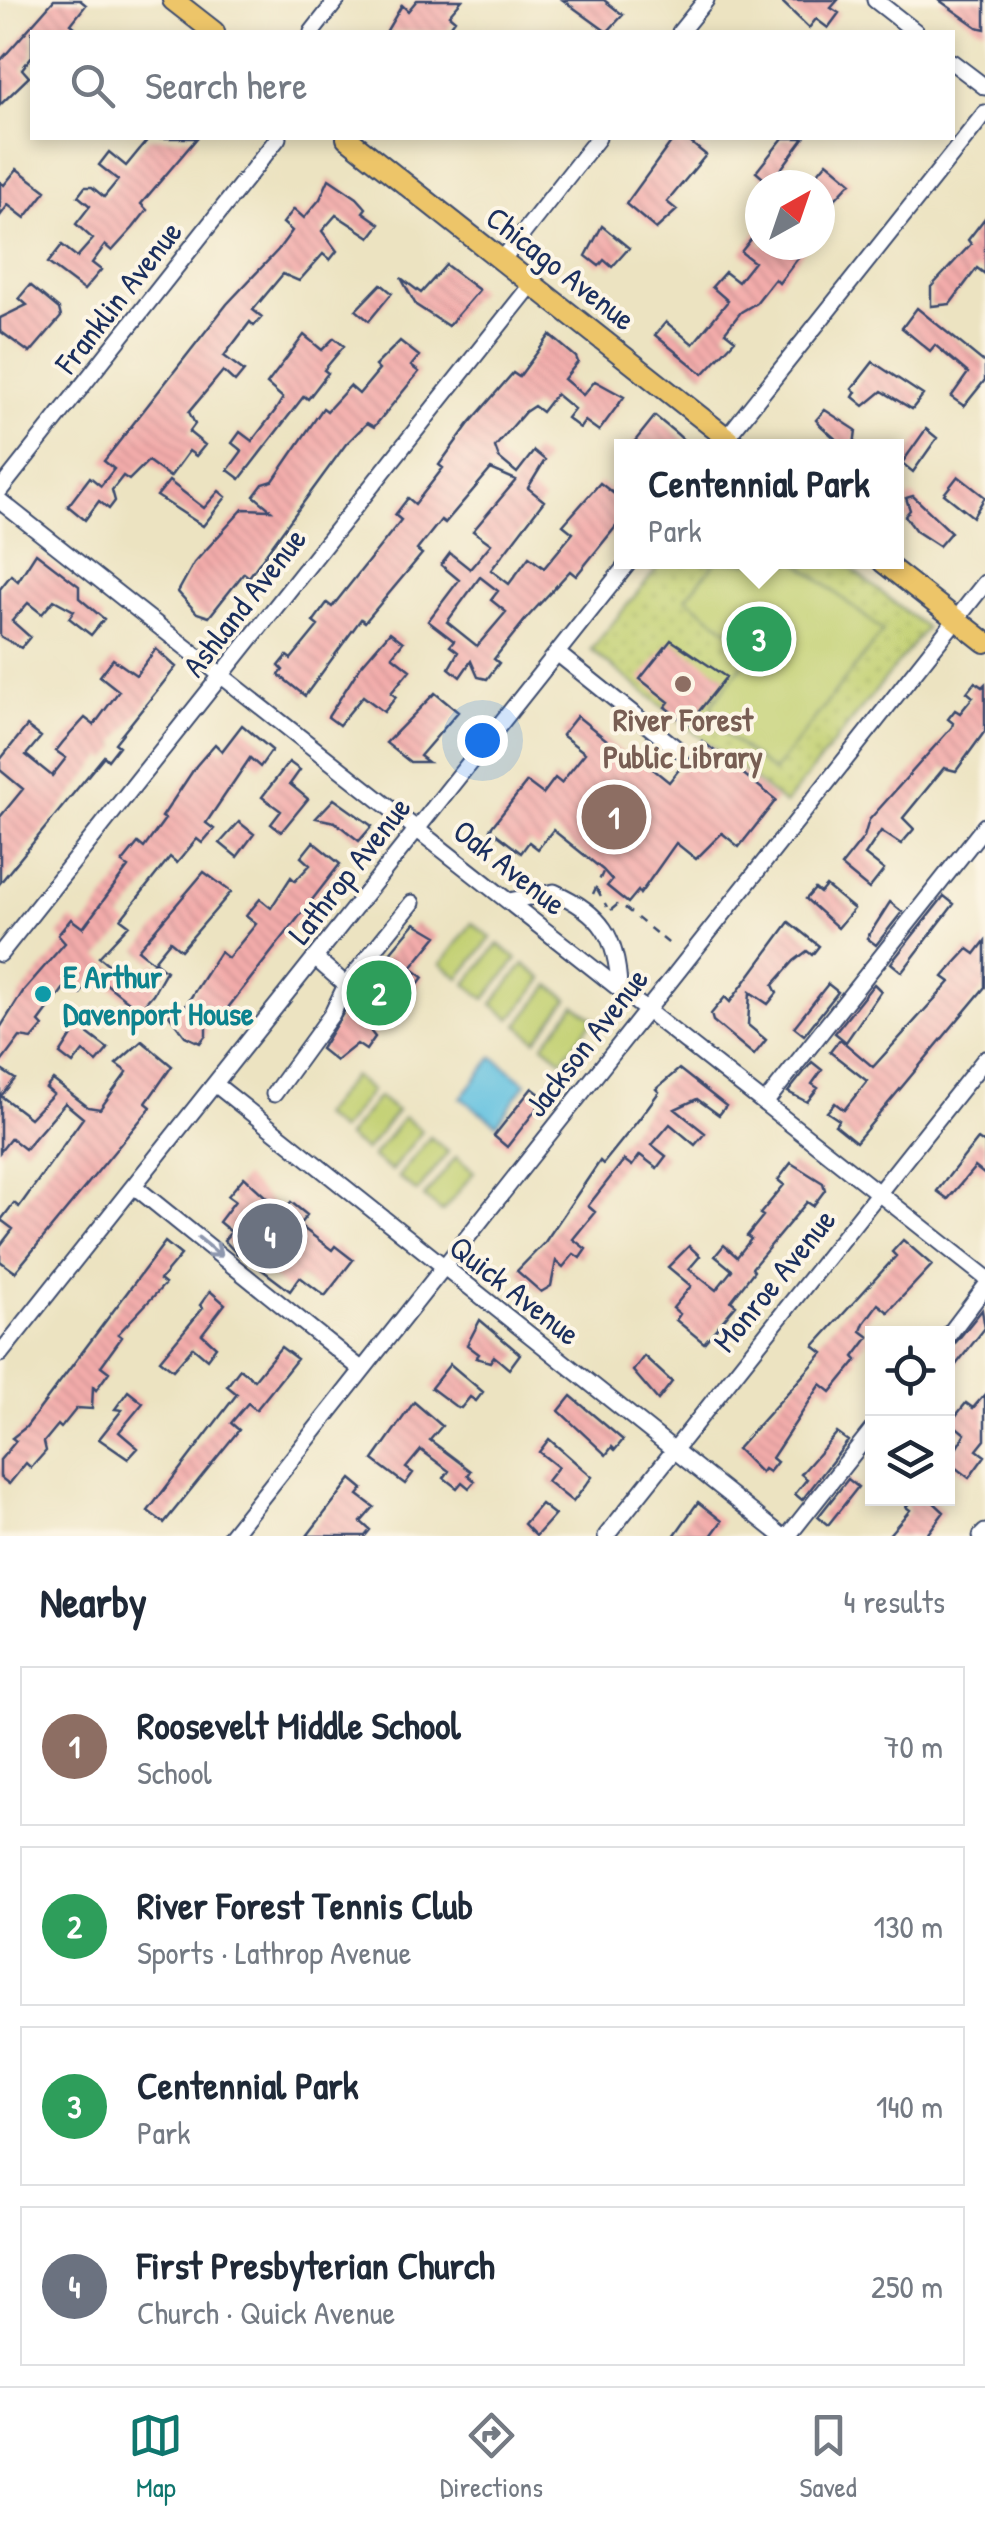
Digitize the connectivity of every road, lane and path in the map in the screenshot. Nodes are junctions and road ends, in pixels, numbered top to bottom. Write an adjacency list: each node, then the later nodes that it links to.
1 (173, 0): 5 (main road)
2 (337, 0): 6 (street)
3 (706, 0): 7 (street)
4 (875, 0): 8 (street)
5 (211, 30)
6 (314, 30)
7 (682, 30)
8 (913, 30)
9 (955, 64): 10 (street)
10 (985, 87)
11 (985, 113): 18 (street)
12 (276, 140): 19 (street, Franklin Avenue)
13 (350, 140): 15 (main road, Chicago Avenue)
14 (596, 140): 15 (street)
15 (502, 260): 16 (main road, Chicago Avenue)
16 (532, 284): 17 (main road, Chicago Avenue); 27 (street, Ashland Avenue)
17 (722, 439)
18 (732, 439)
19 (0, 490)
20 (0, 501): 27 (street, Oak Avenue)
21 (623, 569): 26 (street, Lathrop Avenue)
22 (892, 569): 24 (main road)
23 (985, 583): 24 (street, Jackson Avenue)
24 (956, 619): 25 (main road); 41 (street, Jackson Avenue)
25 (985, 642)
26 (556, 653): 28 (street); 30 (street, Lathrop Avenue)
27 (222, 674): 30 (street, Oak Avenue); 37 (street, Ashland Avenue)
28 (677, 749)
29 (985, 826): 45 (street)
30 (417, 828): 33 (street, Oak Avenue); 38 (street, Lathrop Avenue)
31 (597, 889): 32 (path)
32 (605, 896): 35 (path); 35 (path)
33 (509, 900): 40 (street, Oak Avenue); 40 (street)
34 (412, 903): 39 (street)
35 (618, 906): 36 (path)
36 (673, 947)
37 (0, 954)
38 (315, 958): 39 (street); 43 (street, Lathrop Avenue)
39 (346, 985): 44 (street)
40 (619, 987): 41 (street, Oak Avenue)
41 (647, 1009): 45 (street, Oak Avenue); 48 (street, Jackson Avenue)
42 (985, 1059): 47 (street, Monroe Avenue)
43 (215, 1084): 46 (street, Lathrop Avenue); 48 (street, Quick Avenue)
44 (274, 1094)
45 (765, 1103): 47 (street, Oak Avenue)
46 (134, 1186): 52 (street, Lathrop Avenue); 53 (street, one-way to 53)
47 (879, 1193): 49 (street, Oak Avenue); 55 (street, Monroe Avenue)
48 (442, 1268): 53 (street, Jackson Avenue); 55 (street, Quick Avenue)
49 (985, 1276)
50 (985, 1288): 51 (street)
51 (955, 1327)
52 (0, 1354)
53 (362, 1370): 56 (street, Jackson Avenue)
54 (865, 1439): 58 (street)
55 (674, 1450): 57 (street, Monroe Avenue); 58 (street, Quick Avenue)
56 (231, 1536)
57 (606, 1536)
58 (786, 1536)

